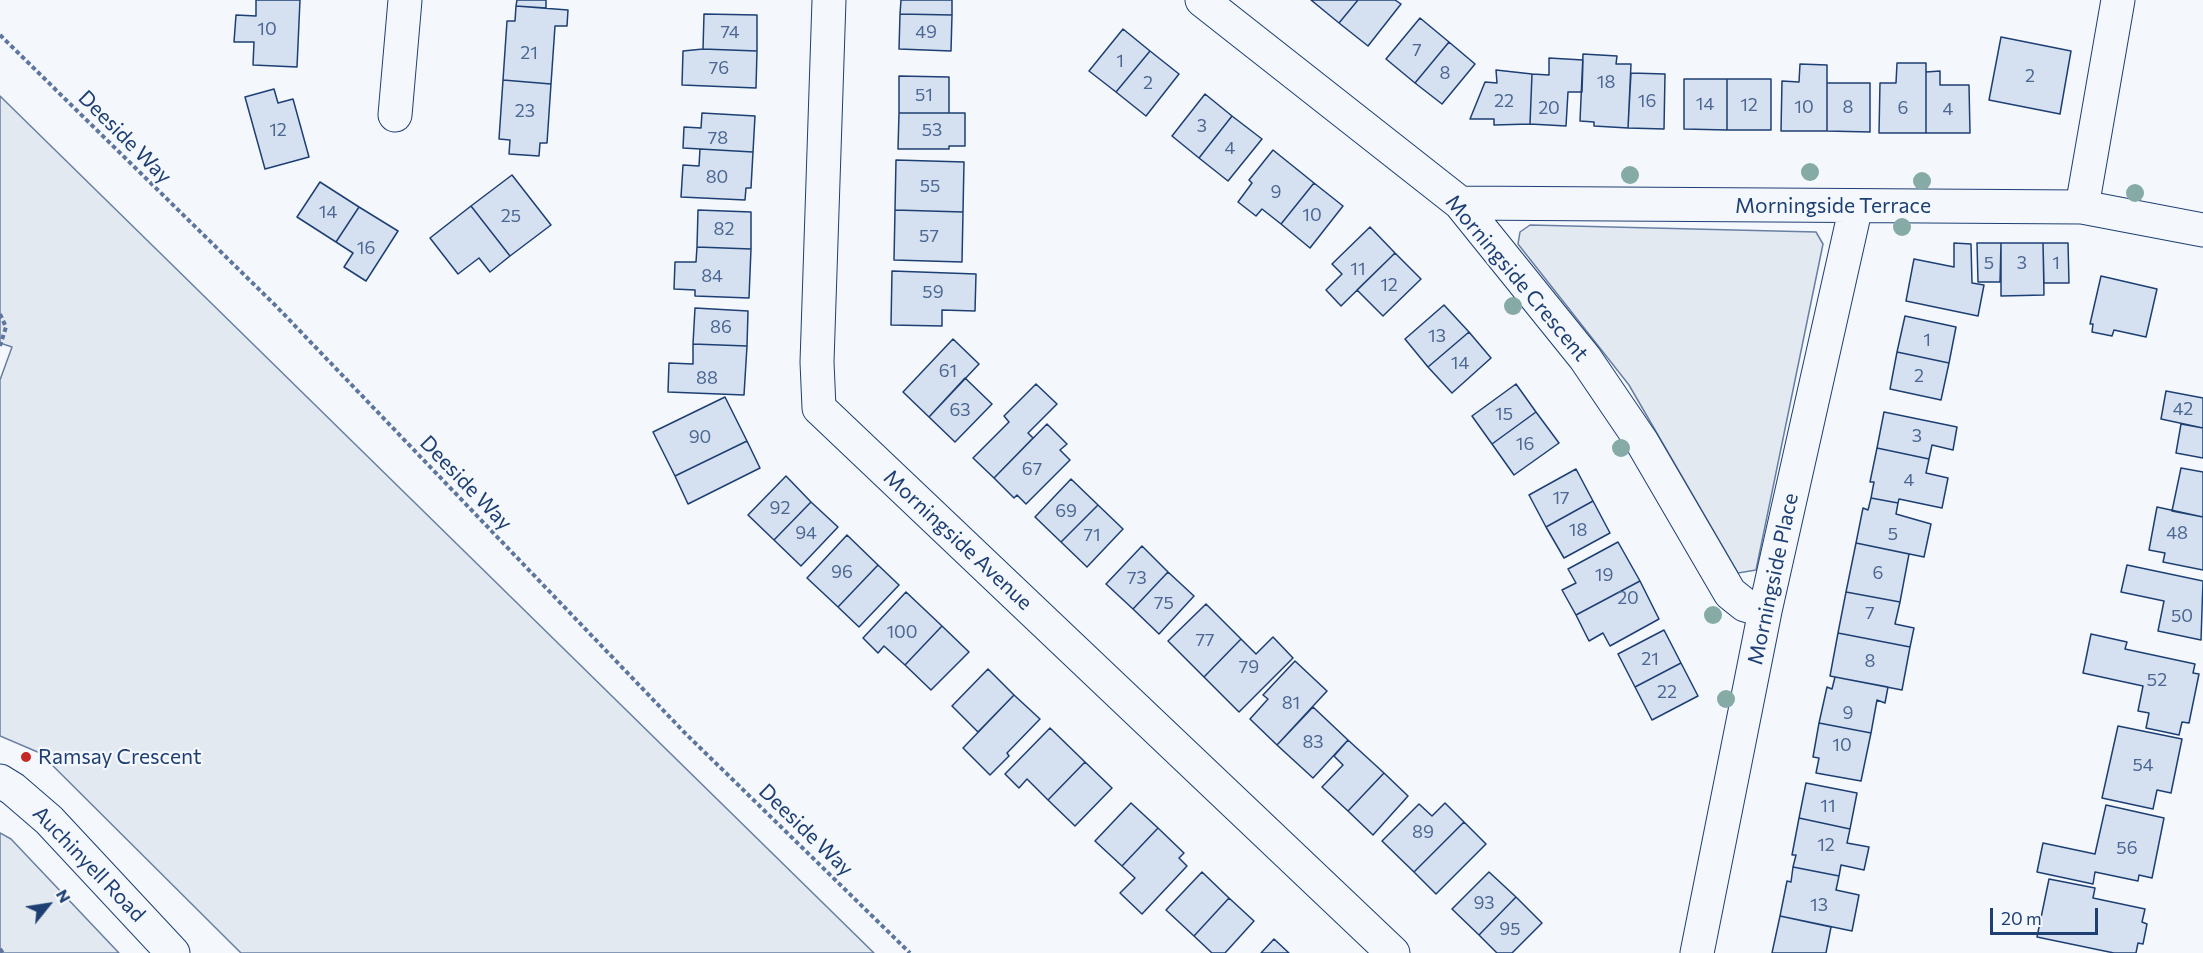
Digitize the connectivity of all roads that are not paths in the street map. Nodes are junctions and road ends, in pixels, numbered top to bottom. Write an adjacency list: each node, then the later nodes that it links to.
1 (405, 0): 5 (street)
2 (829, 0): 13 (street, Morningside Avenue)
3 (1202, 0): 6 (street, Morningside Crescent)
4 (2118, 0): 8 (street)
5 (395, 115)
6 (1460, 203): 7 (street, Morningside Terrace); 10 (street, Morningside Crescent)
7 (1856, 206): 8 (street, Morningside Terrace); 10 (street, Morningside Place)
8 (2082, 207): 9 (street, Morningside Terrace)
9 (2203, 230)
10 (1765, 611): 14 (street, Morningside Place)
11 (0, 781): 12 (street, Auchinyell Road)
12 (173, 953)
13 (1393, 953)
14 (1697, 953)

